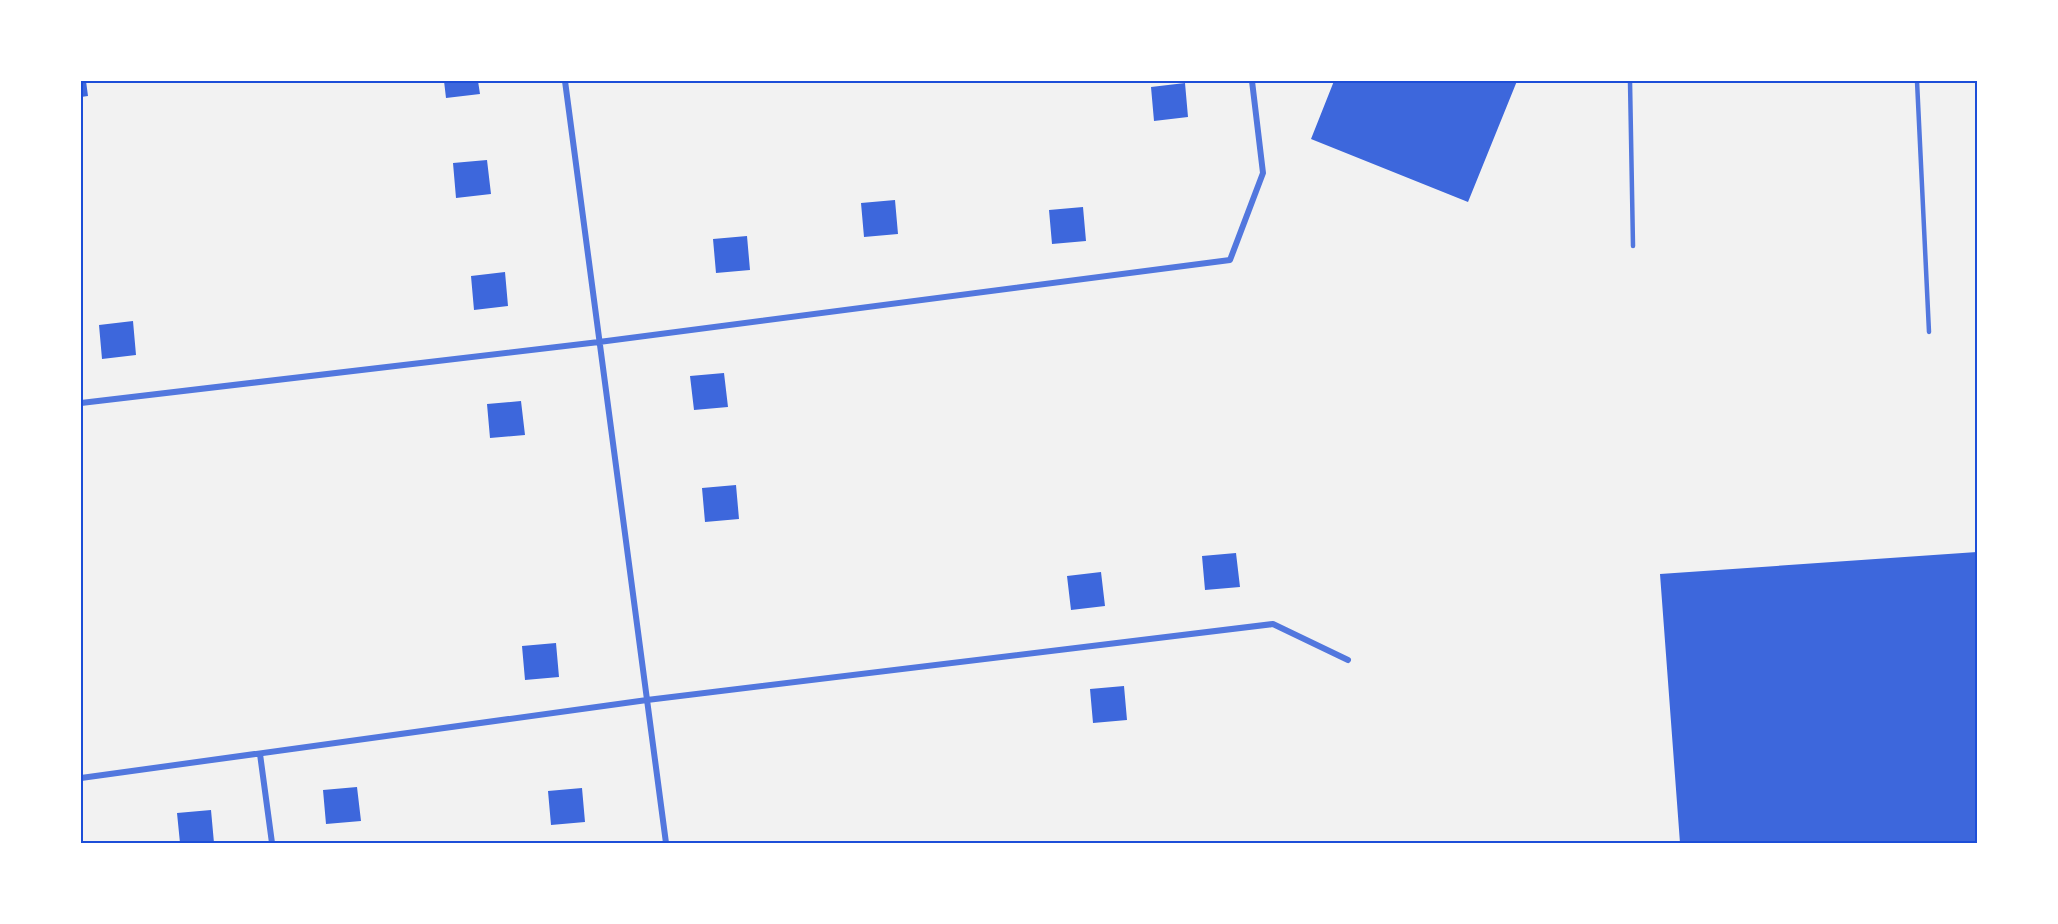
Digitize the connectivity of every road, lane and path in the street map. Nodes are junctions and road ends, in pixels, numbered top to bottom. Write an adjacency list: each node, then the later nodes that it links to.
1 (565, 81): 7 (street)
2 (1252, 81): 7 (street)
3 (1630, 81): 5 (lane)
4 (1917, 81): 6 (lane)
5 (1633, 246)
6 (1929, 332)
7 (599, 342): 8 (street); 10 (street)
8 (81, 403)
9 (1348, 660): 10 (street)
10 (647, 700): 11 (street); 14 (street)
11 (260, 754): 12 (street); 13 (street)
12 (81, 778)
13 (272, 843)
14 (666, 843)

